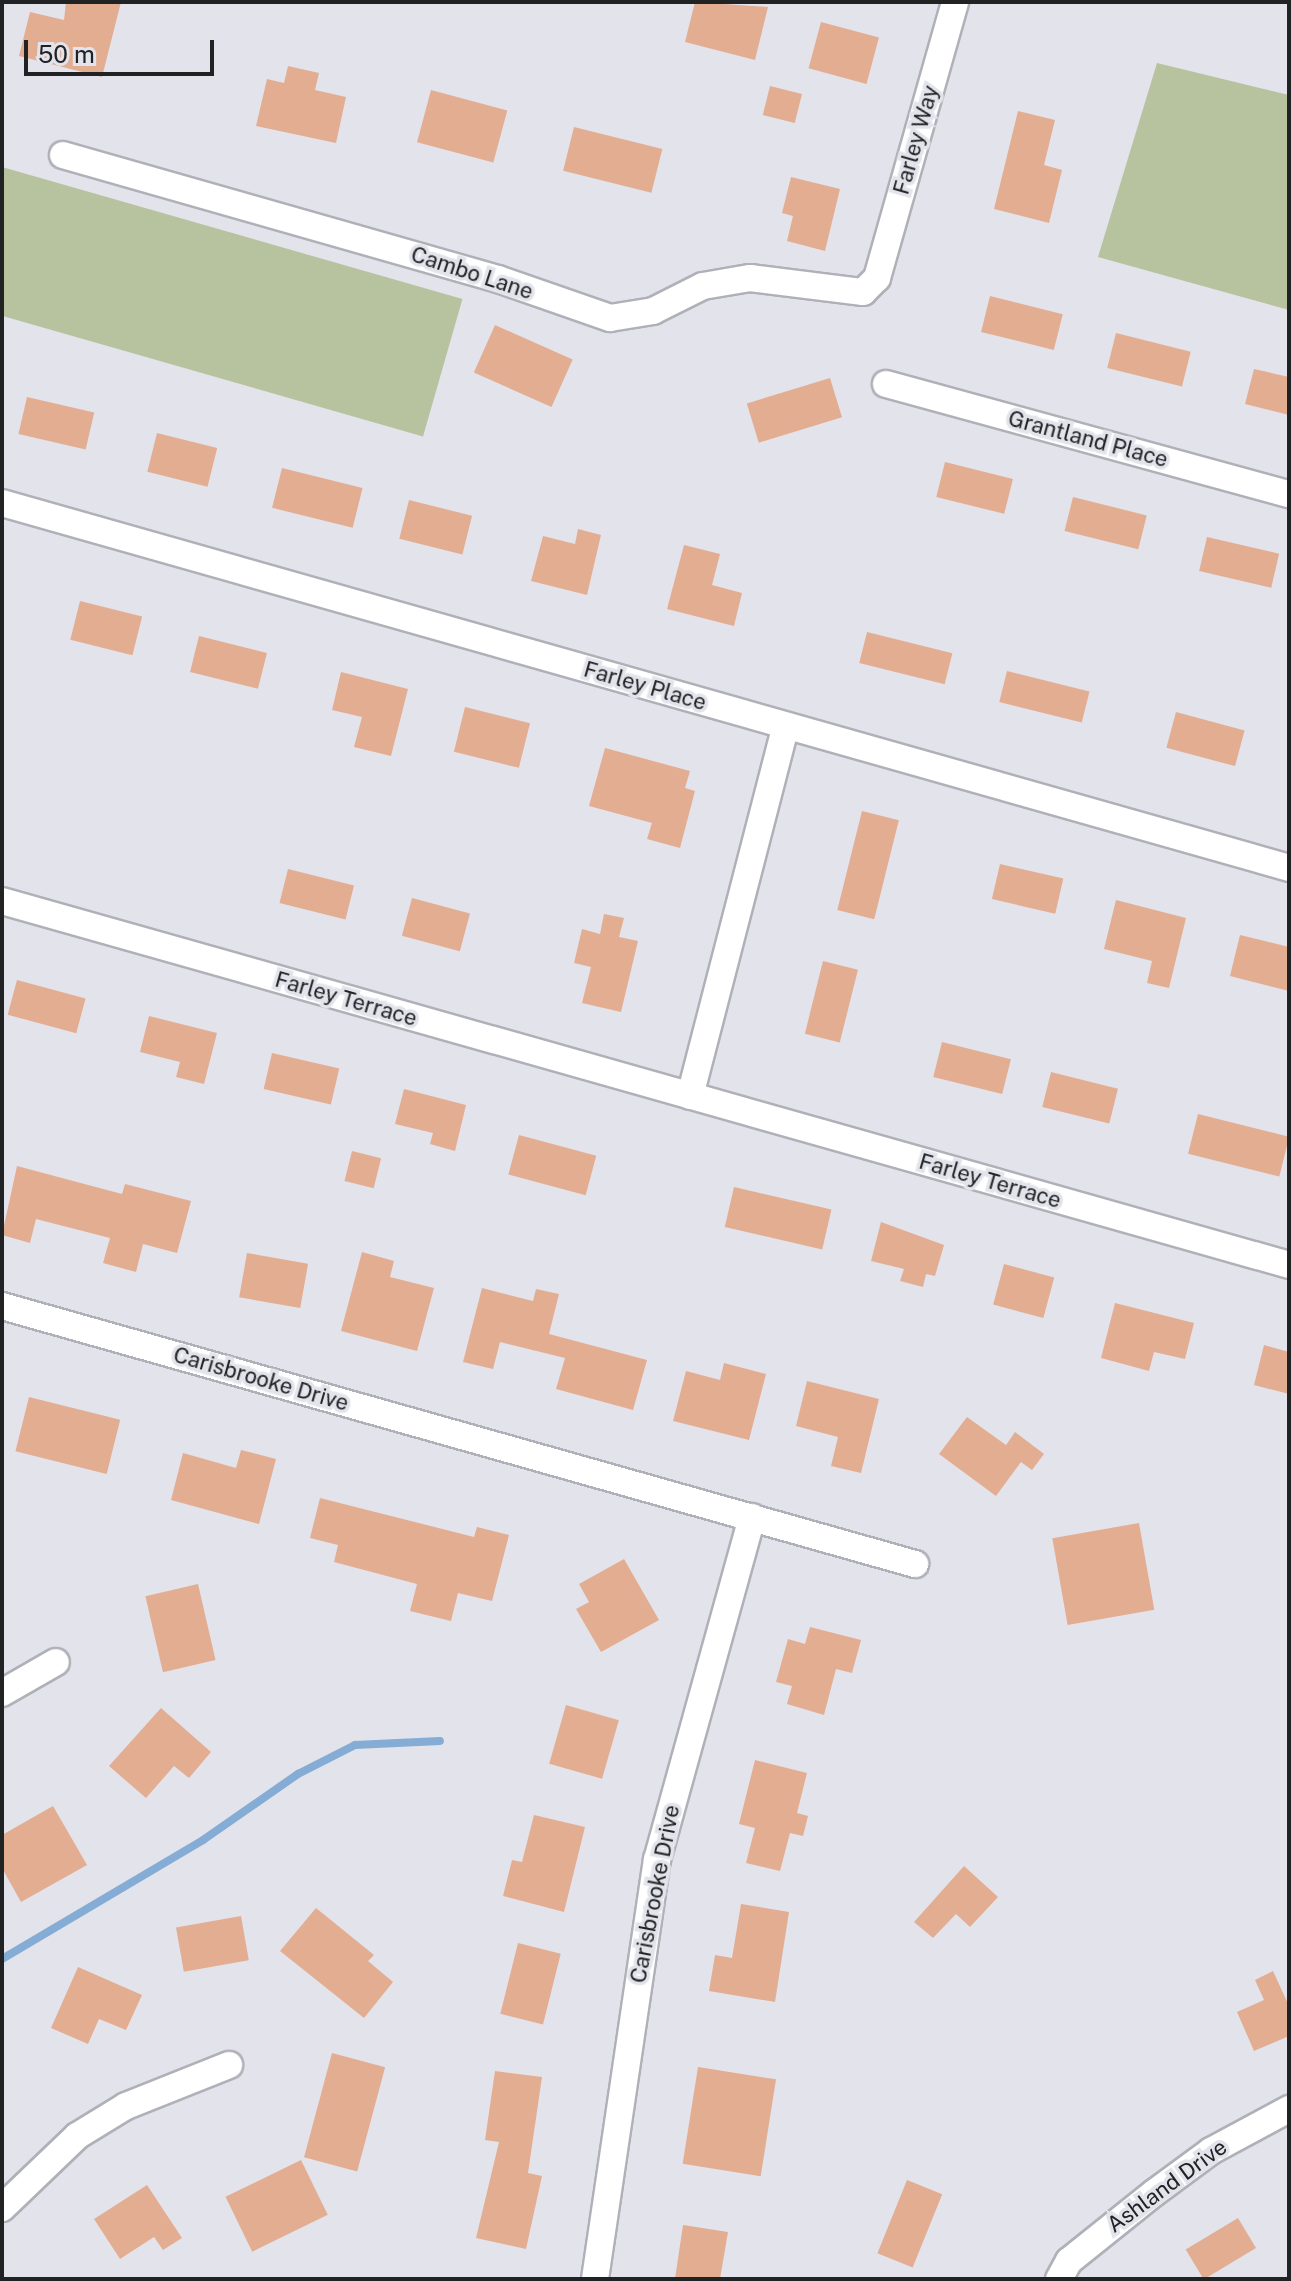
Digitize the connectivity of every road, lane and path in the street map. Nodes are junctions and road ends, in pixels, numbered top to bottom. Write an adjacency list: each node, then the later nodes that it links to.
1 (955, 2): 3 (street, Farley Way)
2 (63, 155): 3 (street, Cambo Lane)
3 (877, 278)
4 (886, 384): 5 (street, Grantland Place)
5 (1289, 494)
6 (2, 503): 7 (street, Farley Place)
7 (786, 726): 8 (street, Farley Place); 10 (street)
8 (1289, 868)
9 (2, 901): 10 (street, Farley Terrace)
10 (690, 1096): 11 (street, Farley Terrace)
11 (1289, 1265)
12 (2, 1306): 13 (street, Carisbrooke Drive)
13 (752, 1517): 14 (street, Carisbrooke Drive); 20 (street, Carisbrooke Drive)
14 (915, 1564)
15 (56, 1662): 16 (street)
16 (2, 1693)
17 (229, 2065): 19 (street)
18 (1289, 2109): 21 (street, Ashland Drive)
19 (2, 2208)
20 (595, 2279)
21 (1059, 2279)

